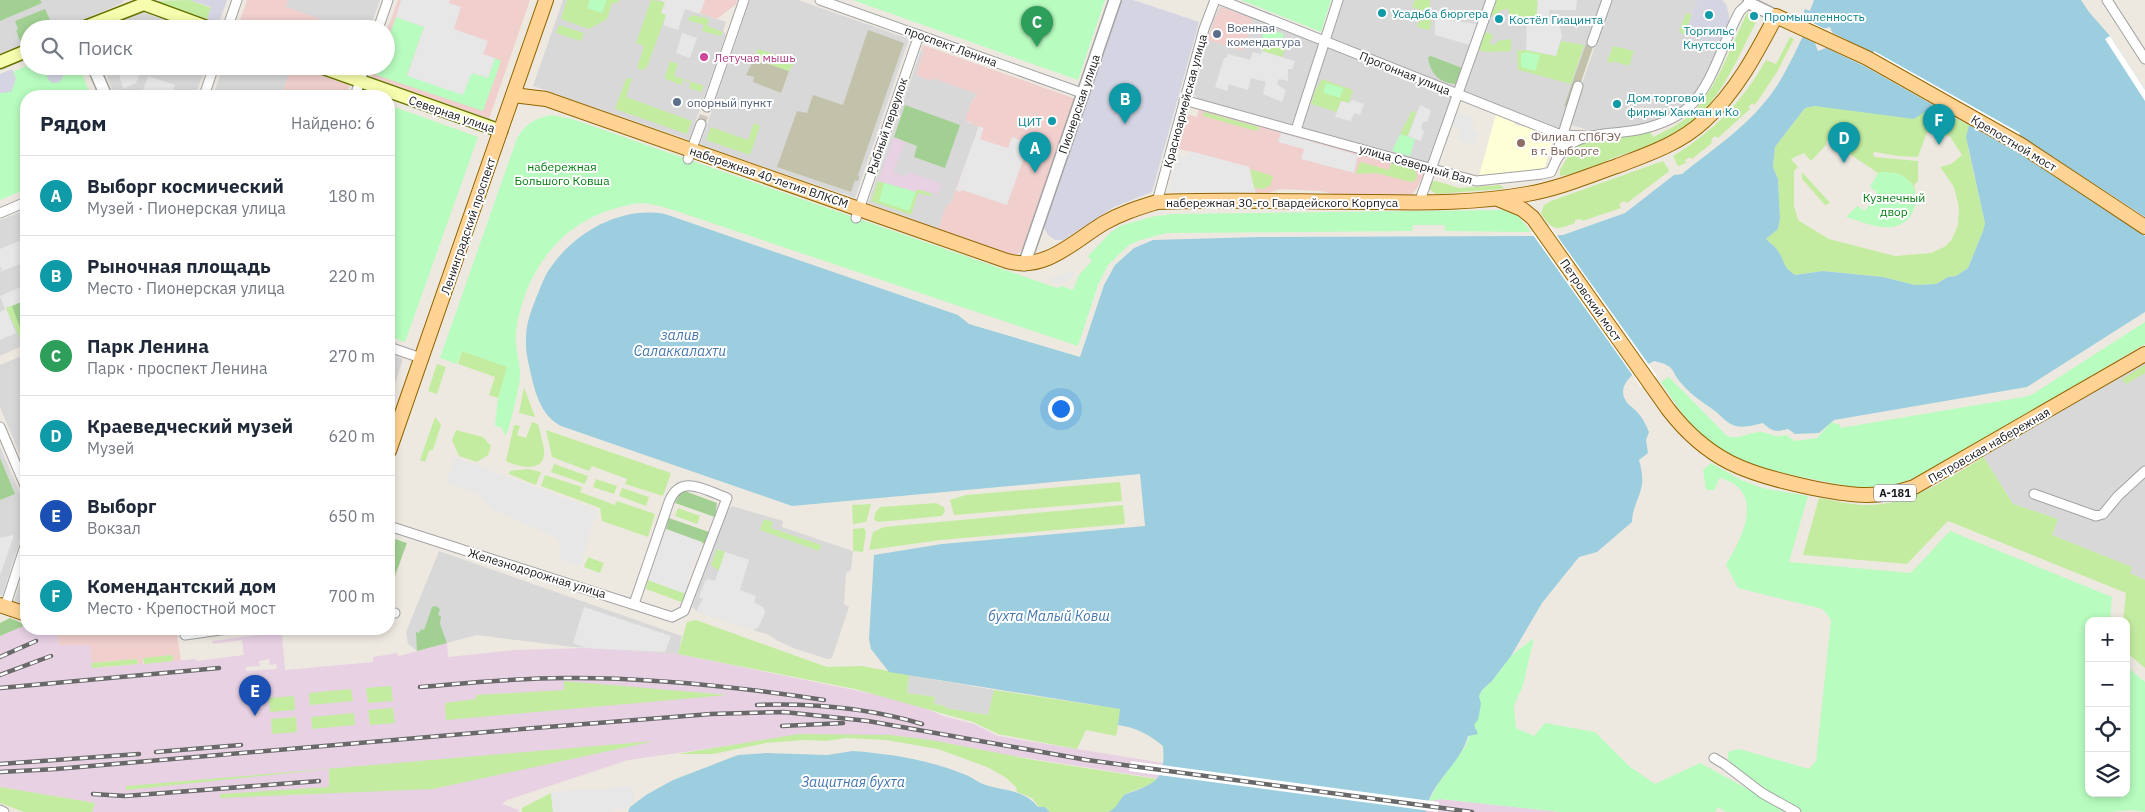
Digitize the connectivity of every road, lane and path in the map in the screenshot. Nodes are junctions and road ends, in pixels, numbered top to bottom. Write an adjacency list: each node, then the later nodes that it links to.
1 (237, 0): 18 (street)
2 (388, 0): 19 (street)
3 (546, 0): 39 (main road, Ленинградский проспект)
4 (744, 0): 41 (street)
5 (820, 0): 20 (street, проспект Ленина)
6 (1115, 0): 37 (street, Пионерская улица)
7 (1215, 0): 40 (street, Красноармейская улица)
8 (1221, 0): 21 (street, Прогонная улица)
9 (1338, 0): 21 (street)
10 (1491, 0): 38 (street)
11 (1607, 0): 22 (street)
12 (2107, 0): 24 (street)
13 (1750, 1): 15 (street); 46 (street)
14 (134, 3): 16 (main road); 17 (main road)
15 (1776, 16): 50 (main road, набережная 30-го Гвардейского Корпуса); 58 (main road, Крепостной мост)
16 (99, 20)
17 (188, 20)
18 (230, 20)
19 (381, 20)
20 (919, 35): 37 (street, проспект Ленина); 56 (street, Рыбный переулок)
21 (1324, 41): 38 (street, Прогонная улица); 43 (street)
22 (1592, 42)
23 (20, 54): 25 (main road)
24 (2145, 59)
25 (0, 62)
26 (97, 75): 32 (street)
27 (211, 75): 33 (street)
28 (343, 75): 30 (main road, Северная улица)
29 (362, 75): 30 (street)
30 (360, 81): 34 (street); 35 (main road, Северная улица)
31 (1578, 86): 45 (street)
32 (103, 90)
33 (206, 90)
34 (356, 90)
35 (385, 90)
36 (395, 93): 44 (main road, Северная улица)
37 (1082, 93): 59 (street, Пионерская улица)
38 (1458, 94): 45 (street, Прогонная улица); 48 (street)
39 (513, 95): 44 (main road, Ленинградский проспект); 47 (main road, набережная 40-летия ВЛКСМ)
40 (1184, 100): 43 (street, улица Северный Вал); 52 (street, Красноармейская улица)
41 (707, 107)
42 (701, 124): 47 (street)
43 (1296, 130): 48 (street, улица Северный Вал)
44 (501, 131): 62 (main road, Ленинградский проспект)
45 (1562, 135): 46 (street, Прогонная улица); 49 (street)
46 (1591, 136): 49 (street)
47 (690, 155): 56 (main road, набережная 40-летия ВЛКСМ)
48 (1431, 167): 49 (street, улица Северный Вал); 53 (street)
49 (1551, 172): 50 (street)
50 (1542, 191): 51 (main road, набережная 30-го Гвардейского Корпуса); 57 (main road)
51 (1496, 198): 53 (main road, набережная 30-го Гвардейского Корпуса); 57 (main road, набережная 30-го Гвардейского Корпуса)
52 (1157, 202): 53 (main road, набережная 30-го Гвардейского Корпуса); 59 (main road, набережная 30-го Гвардейского Корпуса)
53 (1419, 202)
54 (20, 204): 55 (street)
55 (0, 212)
56 (857, 213): 59 (main road, набережная 40-летия ВЛКСМ)
57 (1533, 218): 63 (main road, Петровский мост / А-181)
58 (2145, 227)
59 (1024, 264)
60 (395, 349): 62 (street)
61 (2145, 354): 63 (main road, Петровская набережная / А-181)
62 (421, 358): 65 (main road, Ленинградский проспект)
63 (1650, 382)
64 (0, 427): 67 (street)
65 (395, 434)
66 (2145, 471): 68 (street)
67 (20, 474)
68 (2034, 494)
69 (395, 528): 71 (street, Железнодорожная улица)
70 (20, 559): 72 (street)
71 (634, 604): 71 (street, Железнодорожная улица)
72 (2, 606): 73 (main road)
73 (20, 612)
74 (1714, 758): 77 (street)
75 (0, 810): 76 (street)
76 (4, 812)
77 (1796, 812)

